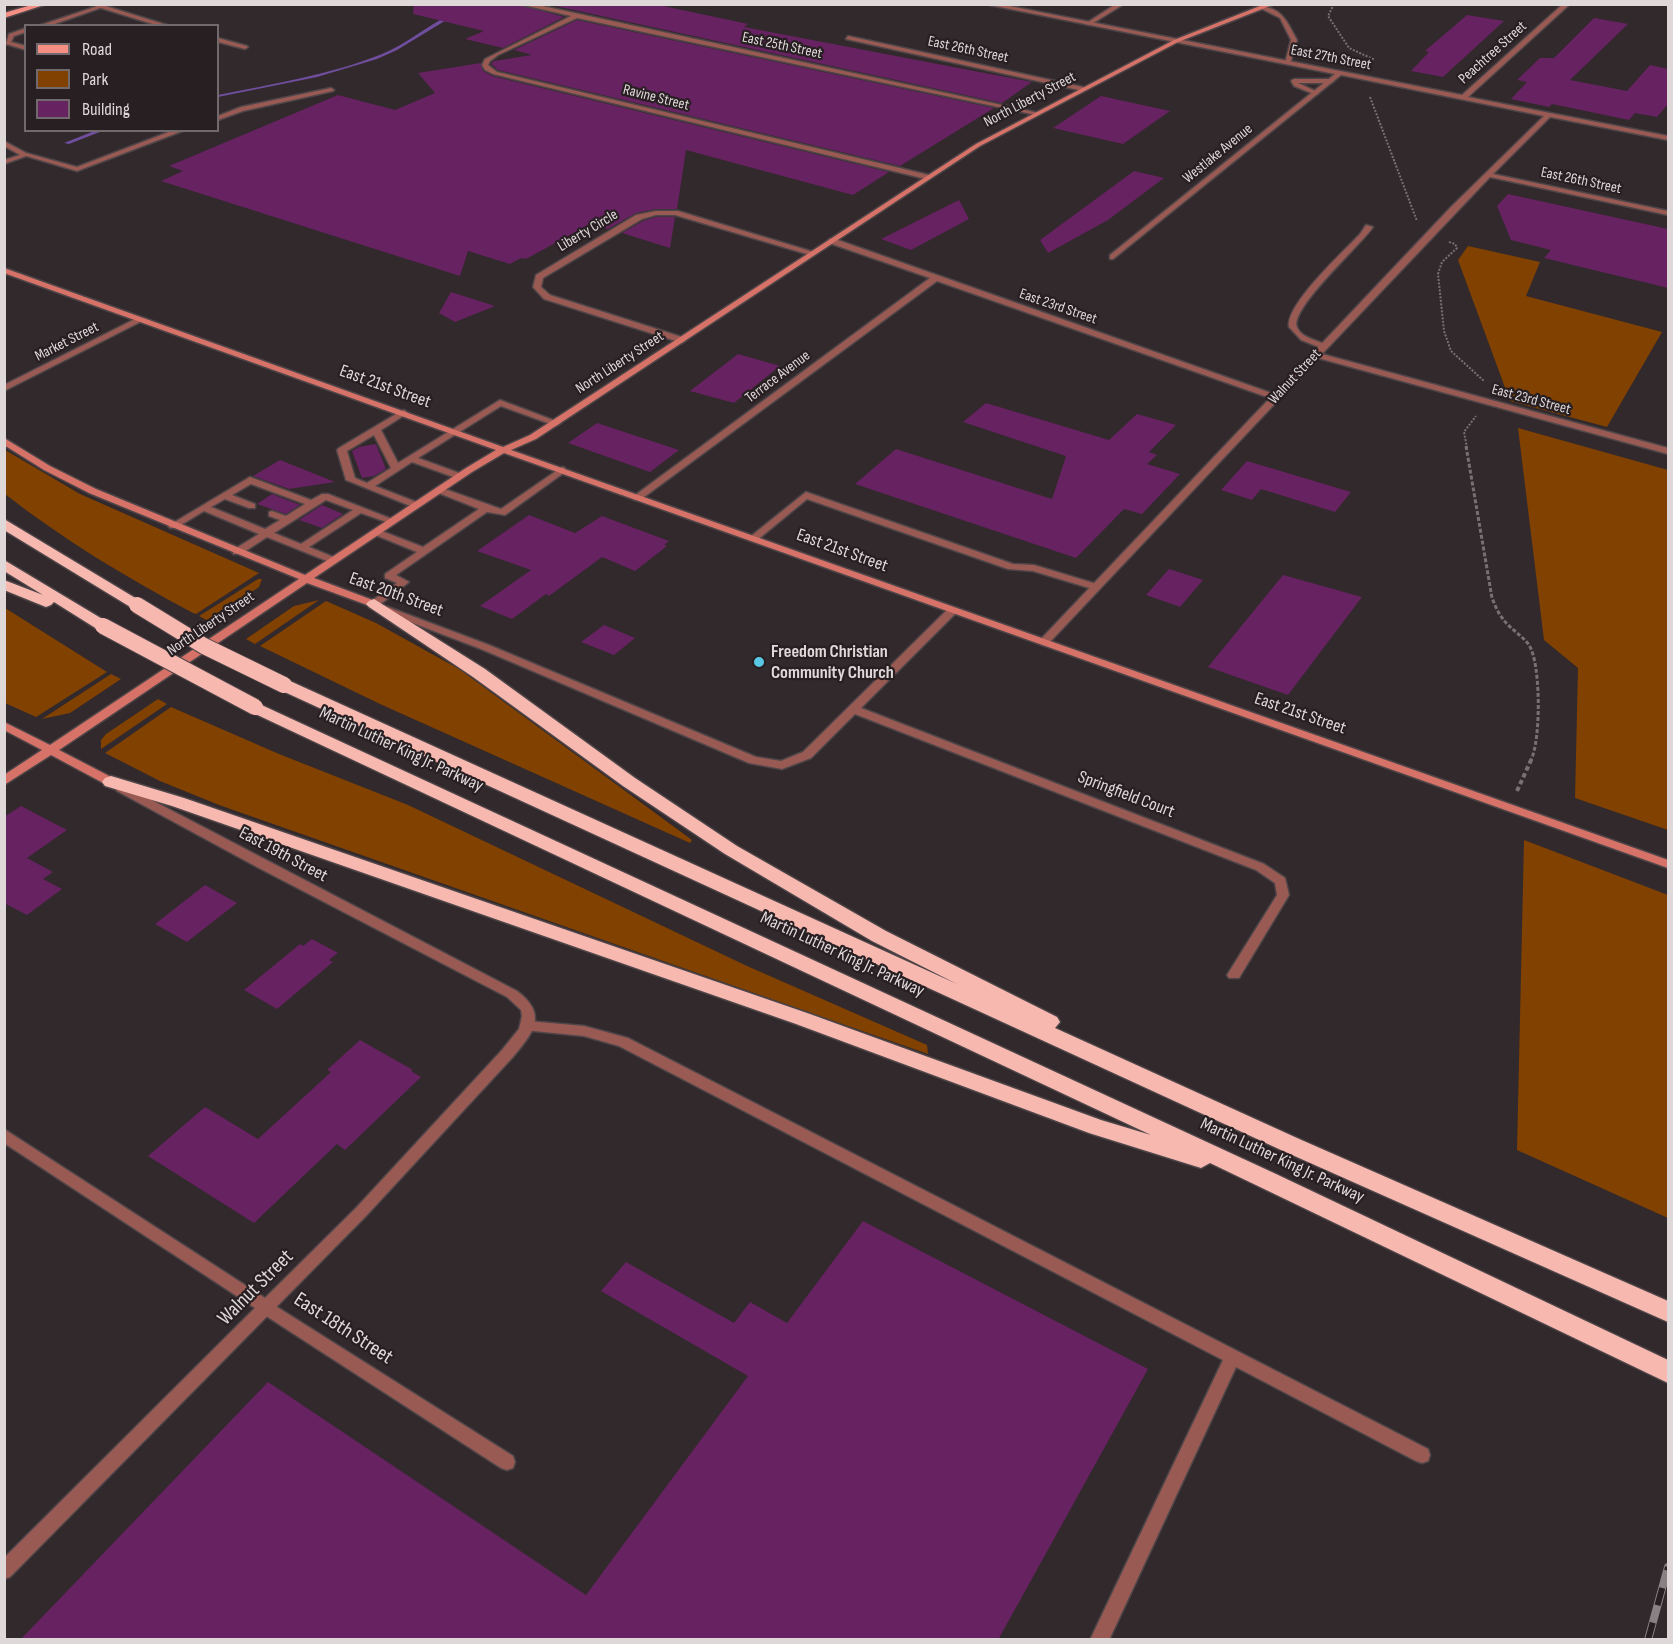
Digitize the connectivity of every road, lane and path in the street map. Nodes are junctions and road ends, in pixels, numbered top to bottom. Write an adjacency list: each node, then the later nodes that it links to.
1 (44, 4): 9 (main road)
2 (91, 4): 8 (street)
3 (522, 4): 10 (street, East 25th Street)
4 (988, 4): 13 (street, East 27th Street)
5 (1121, 4): 13 (street)
6 (1567, 4): 26 (street, Peachtree Street)
7 (1268, 6): 17 (street, North Liberty Street); 20 (street)
8 (100, 7): 11 (street); 12 (street)
9 (4, 16)
10 (576, 16): 27 (street, East 25th Street); 36 (street, Ravine Street)
11 (47, 24)
12 (160, 24)
13 (1088, 24): 17 (street, East 27th Street)
14 (24, 31): 19 (street)
15 (848, 38): 23 (street, East 26th Street)
16 (219, 39): 18 (street)
17 (1176, 41): 20 (street, East 27th Street); 23 (street, North Liberty Street)
18 (245, 47)
19 (24, 48)
20 (1288, 63): 21 (street, East 27th Street)
21 (1341, 73): 22 (street, Westlake Avenue); 26 (street, East 27th Street)
22 (1331, 81): 25 (street, Westlake Avenue); 25 (street)
23 (1083, 89): 27 (street, North Liberty Street)
24 (331, 90): 29 (street)
25 (1316, 93): 41 (street, Westlake Avenue)
26 (1464, 97): 28 (street, East 27th Street)
27 (1036, 113): 36 (street, North Liberty Street)
28 (1549, 114): 31 (street, East 27th Street); 35 (street, Walnut Street)
29 (219, 118)
30 (177, 132): 33 (street)
31 (1668, 138)
32 (4, 143): 33 (street)
33 (26, 154): 34 (street)
34 (4, 162)
35 (1488, 175): 37 (street, East 26th Street); 46 (street, Walnut Street)
36 (926, 177): 39 (street, North Liberty Street)
37 (1668, 213)
38 (1369, 227): 46 (street)
39 (832, 241): 40 (street, North Liberty Street); 43 (street, East 23rd Street)
40 (813, 252): 45 (street, North Liberty Street); 45 (street, Liberty Circle)
41 (1113, 257)
42 (4, 270): 44 (street, East 21st Street)
43 (935, 278): 49 (street, East 23rd Street); 64 (street, Terrace Avenue)
44 (142, 320): 48 (street, Market Street); 50 (street, East 21st Street)
45 (682, 340): 51 (street, North Liberty Street)
46 (1324, 346): 47 (street, Walnut Street)
47 (1316, 355): 49 (street, Walnut Street); 56 (street, East 23rd Street)
48 (4, 388)
49 (1275, 397): 86 (street, Walnut Street)
50 (404, 413): 52 (street); 53 (street, East 21st Street)
51 (556, 423): 53 (street); 55 (street, North Liberty Street)
52 (377, 431): 58 (street); 61 (street)
53 (454, 431): 55 (street, East 21st Street); 57 (street)
54 (4, 441): 75 (street, East 20th Street)
55 (505, 449): 59 (street, East 21st Street); 60 (street, North Liberty Street)
56 (1668, 452)
57 (411, 459): 58 (street); 60 (street)
58 (396, 469): 61 (street)
59 (562, 470): 64 (street, East 21st Street); 69 (street)
60 (459, 476): 62 (street, North Liberty Street)
61 (368, 486): 66 (street)
62 (439, 490): 66 (street, North Liberty Street); 69 (street)
63 (224, 495): 65 (street); 67 (street); 68 (street)
64 (637, 498): 78 (street, East 21st Street)
65 (312, 504): 70 (street); 72 (street)
66 (416, 505): 73 (street, North Liberty Street)
67 (252, 506)
68 (204, 507): 75 (street); 77 (street)
69 (486, 508): 80 (street)
70 (360, 509): 73 (street); 79 (street)
71 (272, 514): 72 (street)
72 (287, 520): 77 (street)
73 (392, 521): 76 (street, North Liberty Street)
74 (4, 523): 100 (highway, Martin Luther King Jr. Parkway, bridge)
75 (173, 526): 81 (street, East 20th Street)
76 (376, 532): 80 (street); 82 (street, North Liberty Street)
77 (266, 533): 79 (street); 81 (street)
78 (753, 539): 86 (street); 88 (street, East 21st Street)
79 (301, 548): 82 (street)
80 (424, 551): 87 (street)
81 (237, 552): 84 (street, East 20th Street)
82 (332, 561): 84 (street, North Liberty Street)
83 (4, 564): 89 (highway, Martin Luther King Jr. Parkway)
84 (304, 579): 87 (street, East 20th Street); 93 (street, North Liberty Street)
85 (4, 584): 89 (highway)
86 (1096, 587): 90 (street, Walnut Street)
87 (374, 604): 91 (street, East 20th Street); 100 (highway)
88 (953, 610): 90 (street, East 21st Street); 91 (street)
89 (103, 626): 101 (highway, Martin Luther King Jr. Parkway, bridge)
90 (1044, 642): 96 (street, East 21st Street)
91 (855, 710): 97 (street, Springfield Court)
92 (4, 725): 93 (street, East 19th Street)
93 (52, 749): 94 (street, North Liberty Street); 95 (street, East 19th Street)
94 (4, 781)
95 (111, 782): 98 (street, East 19th Street); 101 (highway)
96 (1668, 864)
97 (1234, 975)
98 (528, 1026): 102 (street, Walnut Street); 104 (street)
99 (4, 1136): 102 (street, East 18th Street)
100 (1290, 1144): 103 (highway, Martin Luther King Jr. Parkway)
101 (1268, 1180): 105 (highway, Martin Luther King Jr. Parkway)
102 (266, 1306): 107 (street, East 18th Street); 108 (street, Walnut Street)
103 (1668, 1312)
104 (1233, 1357): 106 (street); 109 (street)
105 (1668, 1372)
106 (1422, 1455)
107 (507, 1462)
108 (4, 1571)
109 (1099, 1640)

